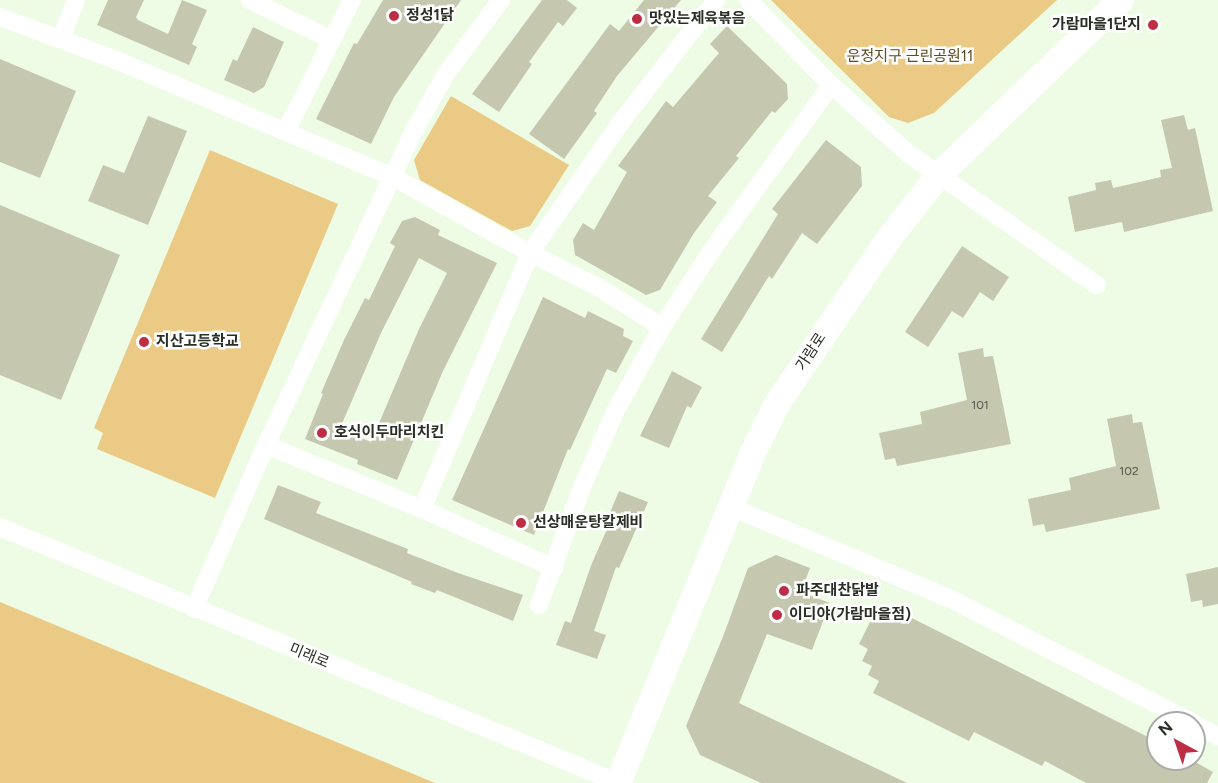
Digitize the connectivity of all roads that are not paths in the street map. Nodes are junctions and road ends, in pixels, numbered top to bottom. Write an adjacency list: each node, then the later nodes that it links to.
1 (76, 0): 9 (street)
2 (250, 0): 10 (street)
3 (352, 0): 10 (street)
4 (501, 0): 14 (street)
5 (716, 0): 15 (street)
6 (748, 0): 11 (street)
7 (1121, 0): 13 (street, 가람로)
8 (0, 17): 9 (street)
9 (61, 39): 12 (street)
10 (330, 39): 12 (street)
11 (831, 85): 13 (street); 17 (street)
12 (286, 131): 14 (street)
13 (939, 176): 16 (street); 19 (street, 가람로)
14 (393, 177): 15 (street); 18 (street)
15 (530, 253): 17 (street); 20 (street)
16 (1097, 285)
17 (662, 327): 22 (street)
18 (266, 445): 20 (street); 24 (street)
19 (731, 507): 25 (street); 26 (street, 가람로)
20 (422, 509): 22 (street)
21 (0, 527): 24 (street, 미래로)
22 (554, 568): 23 (street)
23 (539, 605)
24 (194, 609): 26 (street, 미래로)
25 (1170, 711)
26 (622, 783)

